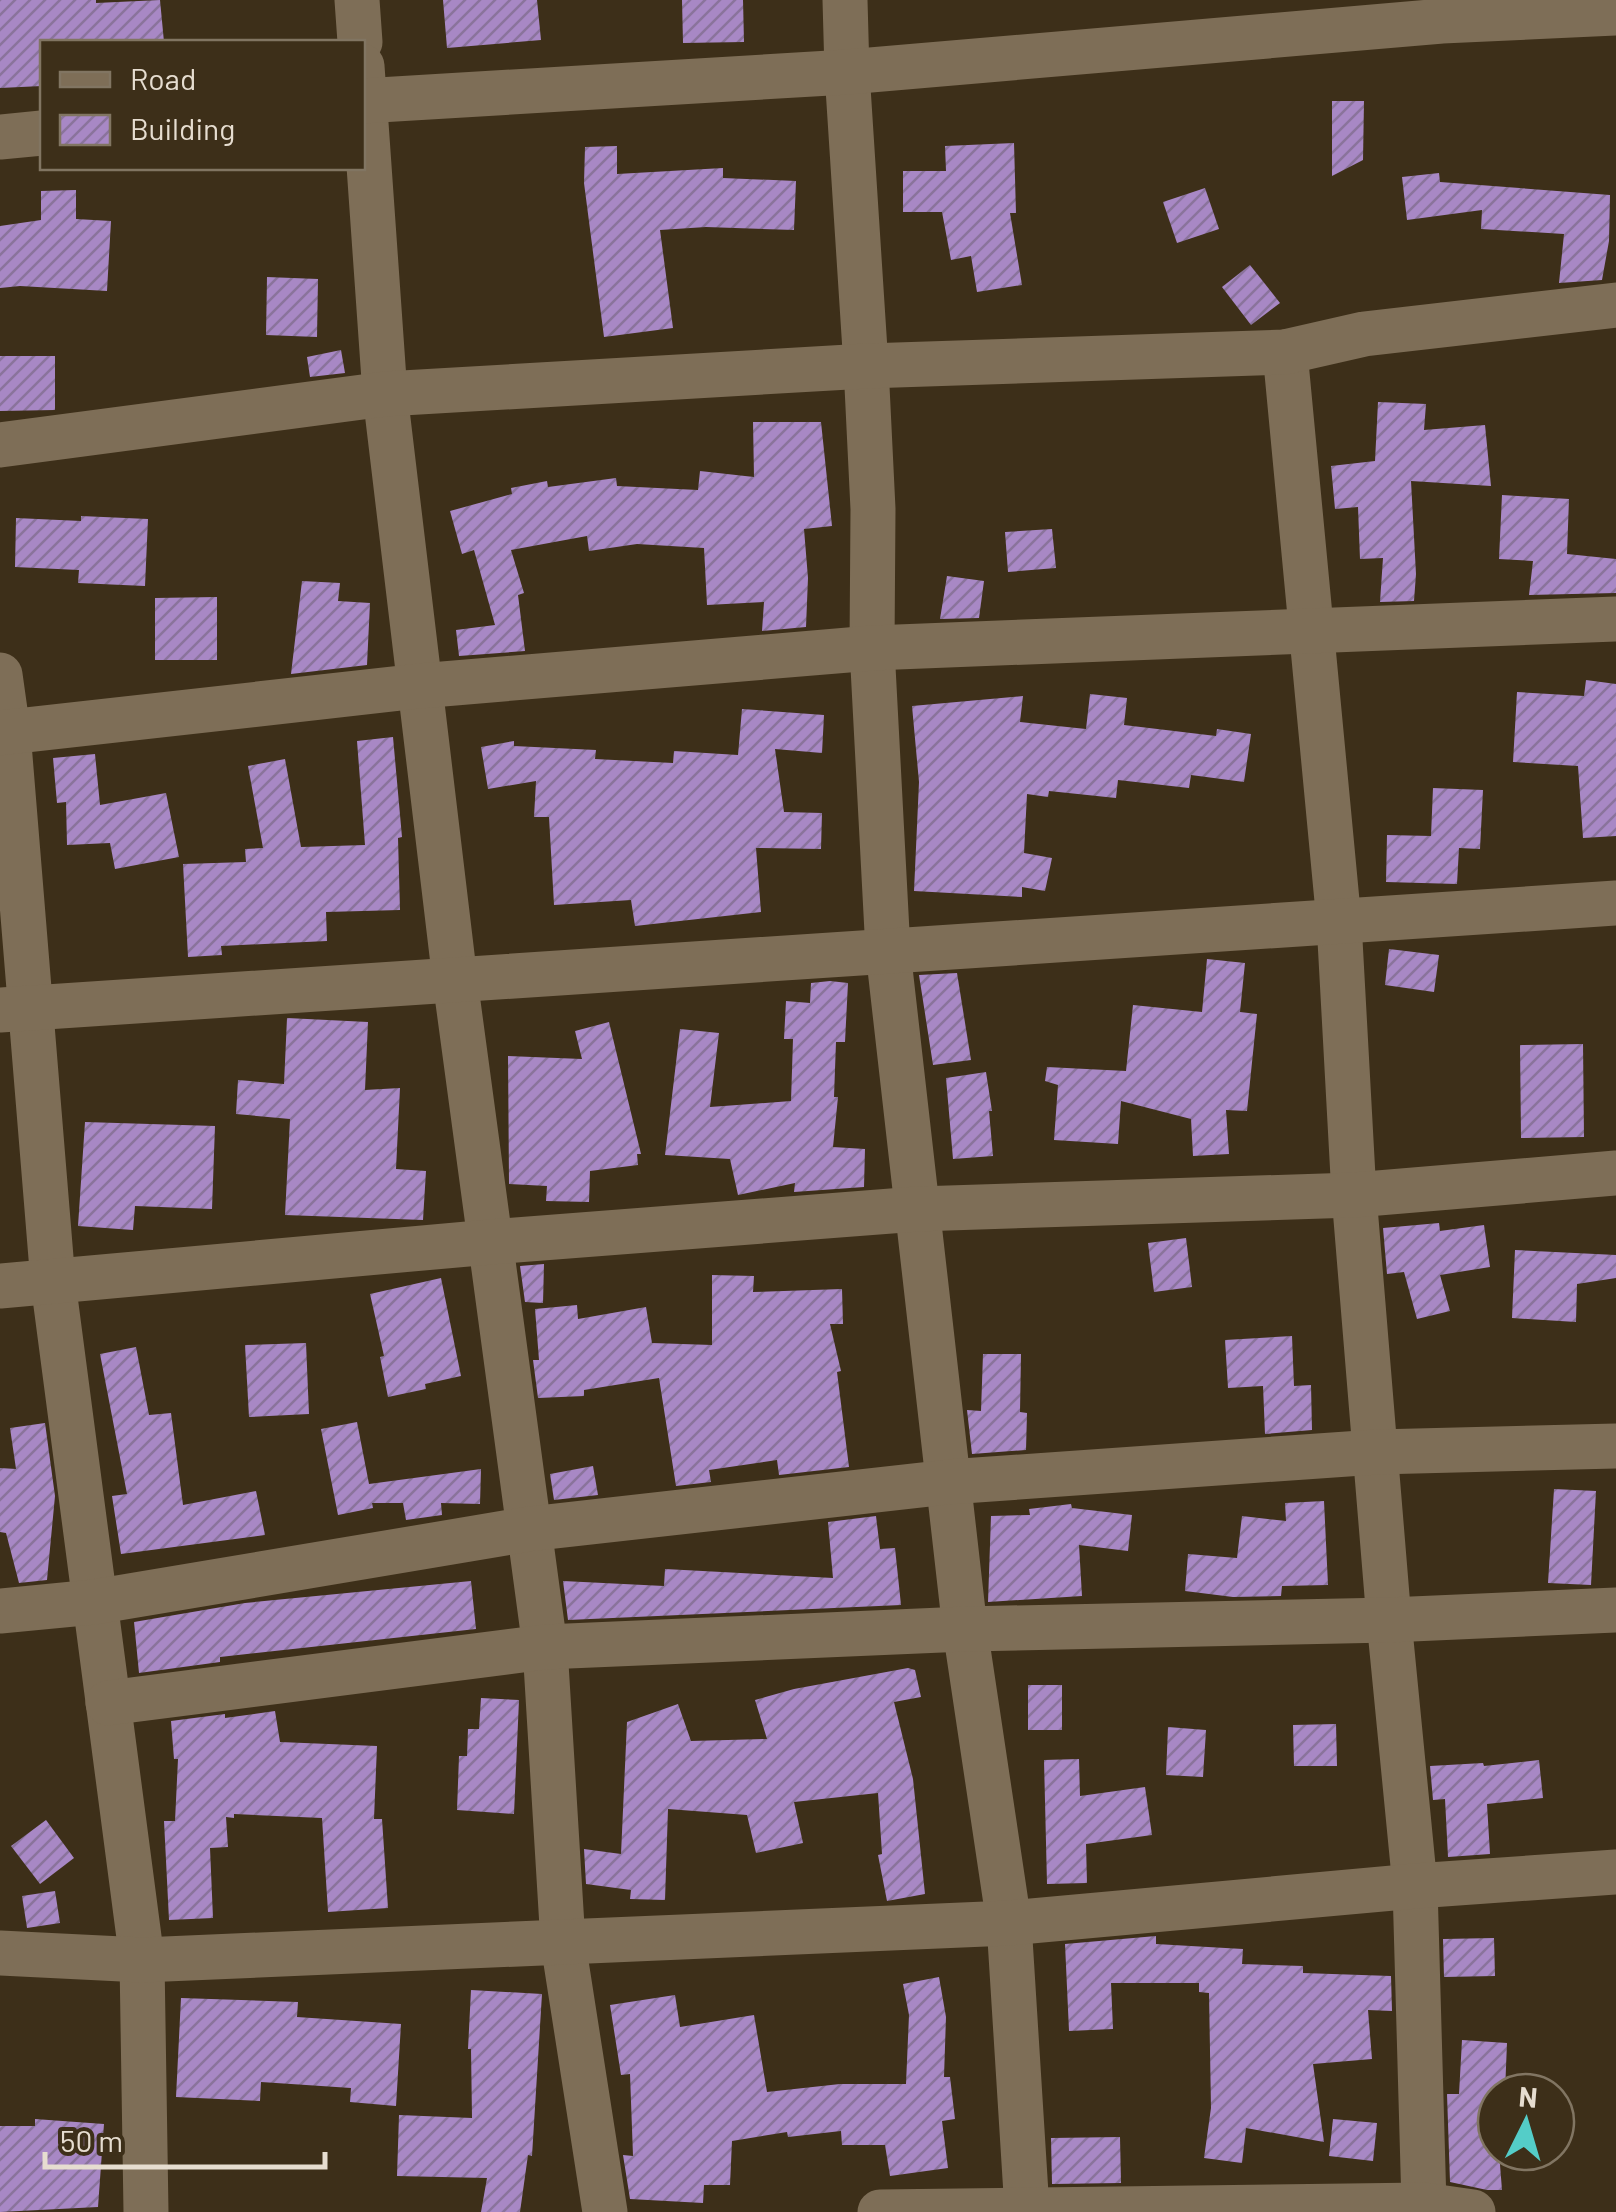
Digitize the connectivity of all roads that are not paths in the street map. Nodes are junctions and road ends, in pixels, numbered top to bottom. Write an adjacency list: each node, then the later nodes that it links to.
1 (356, 0): 4 (street)
2 (846, 0): 5 (street)
3 (1616, 12): 5 (street)
4 (360, 40)
5 (847, 72): 6 (street); 12 (street)
6 (365, 89)
7 (365, 104): 13 (street)
8 (40, 133): 9 (street)
9 (0, 137)
10 (1616, 305): 11 (street)
11 (1285, 352): 12 (street); 16 (street)
12 (866, 366): 13 (street); 17 (street)
13 (385, 394): 14 (street); 19 (street)
14 (0, 445)
15 (1616, 619): 16 (street)
16 (1313, 631): 17 (street); 22 (street)
17 (872, 648): 19 (street); 23 (street)
18 (0, 675): 20 (street)
19 (419, 686): 20 (street); 24 (street)
20 (4, 732): 25 (street)
21 (1616, 903): 22 (street)
22 (1339, 922): 23 (street); 27 (street)
23 (888, 951): 24 (street); 28 (street)
24 (454, 980): 25 (street); 29 (street)
25 (15, 1009): 30 (street)
26 (1616, 1173): 27 (street)
27 (1354, 1195): 28 (street); 33 (street)
28 (917, 1209): 29 (street); 34 (street)
29 (490, 1242): 30 (street); 35 (street)
30 (53, 1282): 31 (street); 36 (street)
31 (0, 1286)
32 (1616, 1446): 33 (street)
33 (1376, 1452): 34 (street); 39 (street)
34 (948, 1482): 35 (street); 40 (street)
35 (529, 1529): 36 (street); 41 (street)
36 (94, 1602): 38 (street); 42 (street)
37 (1616, 1610): 39 (street)
38 (0, 1611)
39 (1389, 1620): 40 (street); 44 (street)
40 (965, 1629): 41 (street); 45 (street)
41 (545, 1646): 42 (street); 46 (street)
42 (108, 1704): 48 (street)
43 (1616, 1872): 44 (street)
44 (1415, 1886): 45 (street); 49 (street)
45 (1009, 1923): 46 (street); 50 (street)
46 (564, 1943): 48 (street); 52 (street)
47 (0, 1953): 48 (street)
48 (142, 1960): 51 (street)
49 (1424, 2205): 50 (street); 54 (street)
50 (1027, 2210): 53 (street)
51 (146, 2212)
52 (605, 2212)
53 (880, 2212)
54 (1473, 2212)

